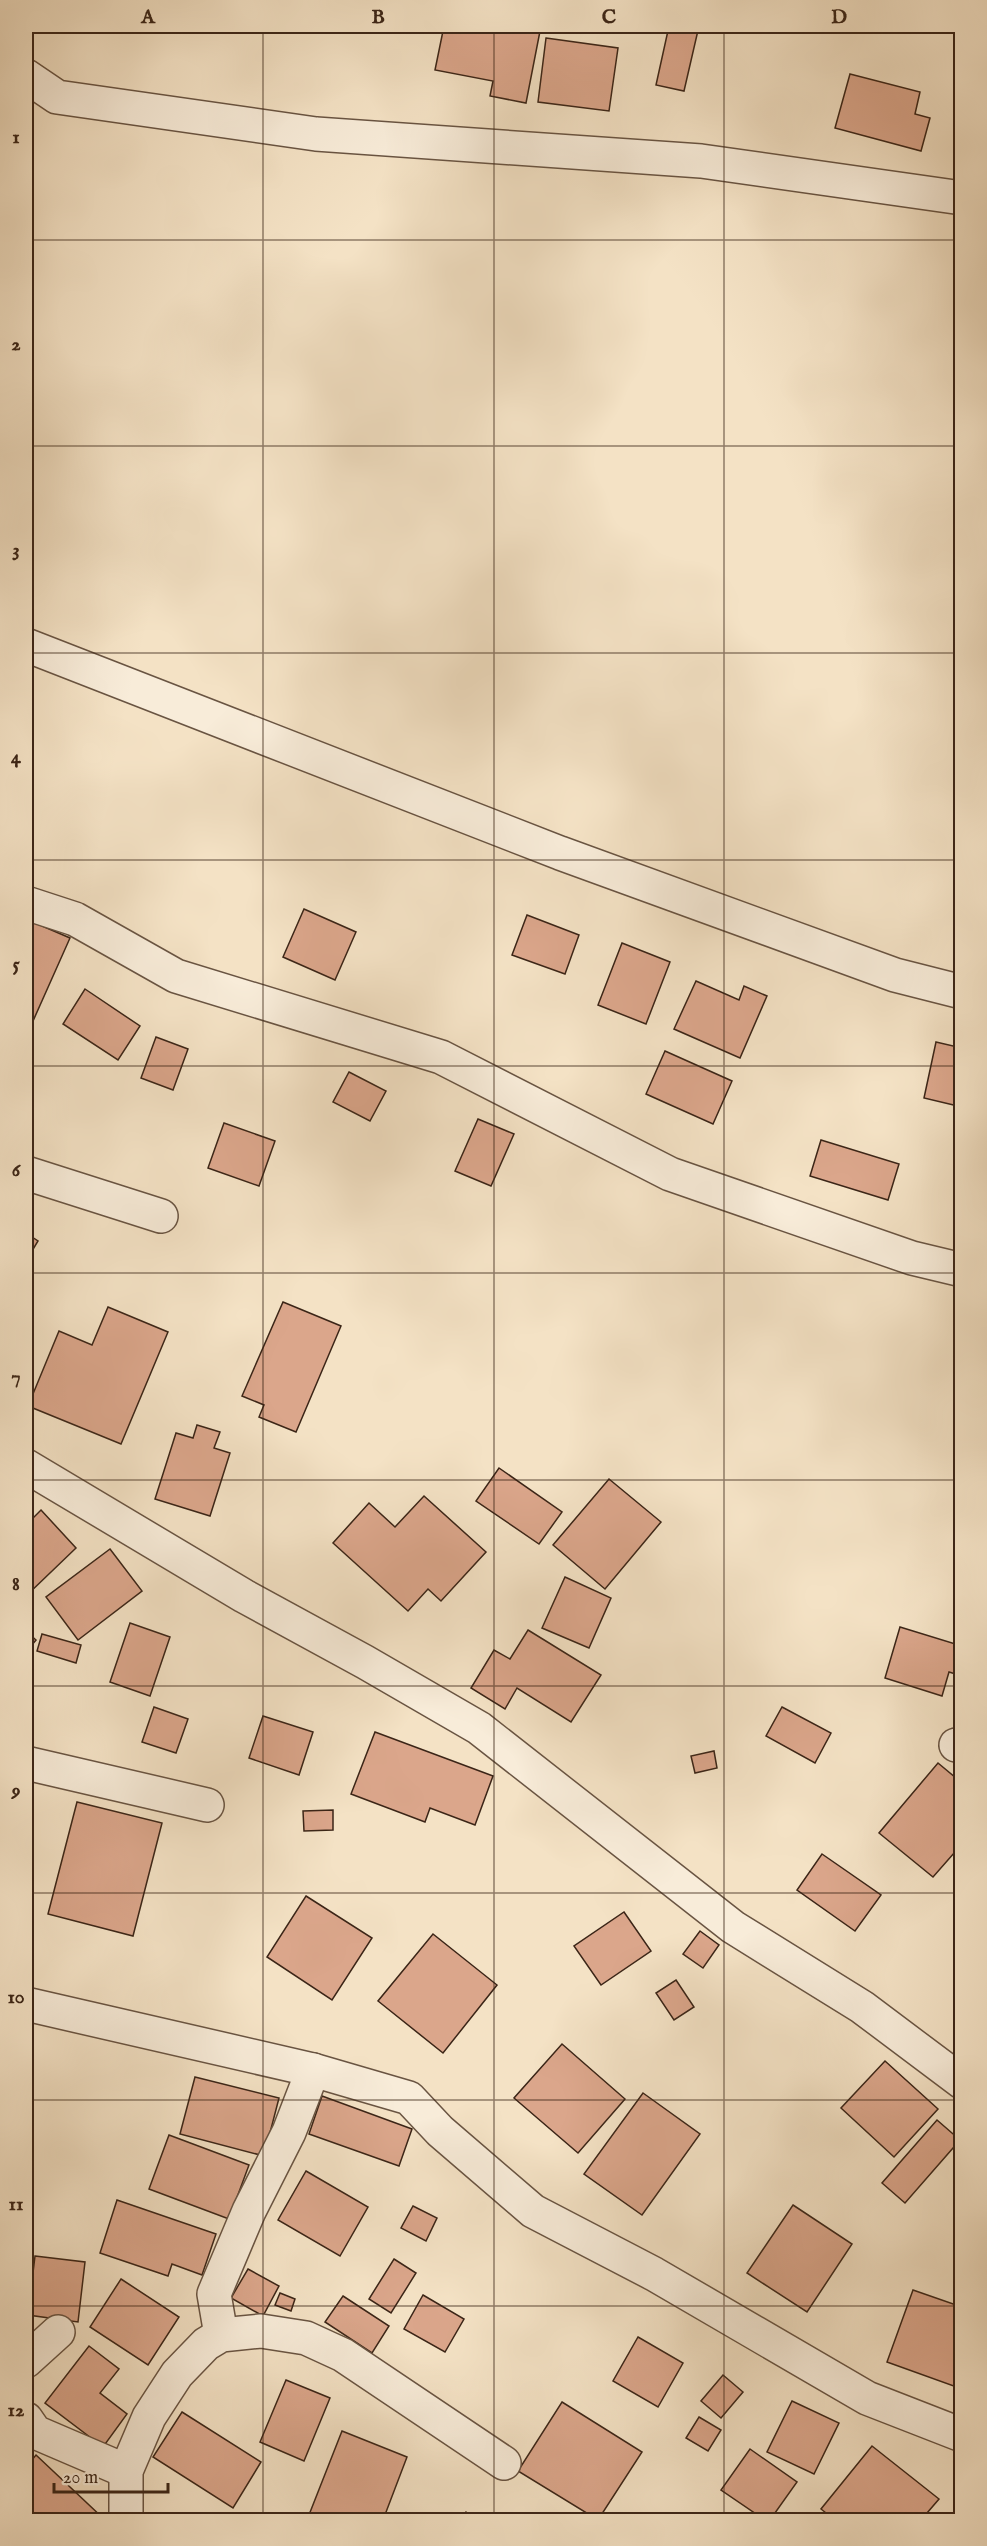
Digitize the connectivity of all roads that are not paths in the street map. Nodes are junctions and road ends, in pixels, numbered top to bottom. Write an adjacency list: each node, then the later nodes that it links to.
1 (26, 76): 2 (street)
2 (962, 198)
3 (26, 645): 5 (street)
4 (26, 903): 8 (street)
5 (962, 992)
6 (26, 1173): 7 (street)
7 (161, 1216)
8 (962, 1270)
9 (26, 1466): 14 (street)
10 (26, 1763): 11 (street)
11 (207, 1805)
12 (26, 2004): 13 (street)
13 (313, 2070): 16 (street); 19 (street)
14 (962, 2082)
15 (58, 2332): 17 (street)
16 (221, 2335): 20 (street); 21 (street)
17 (26, 2361)
18 (26, 2419): 21 (street)
19 (962, 2435)
20 (504, 2463)
21 (126, 2471): 22 (street)
22 (133, 2519)

